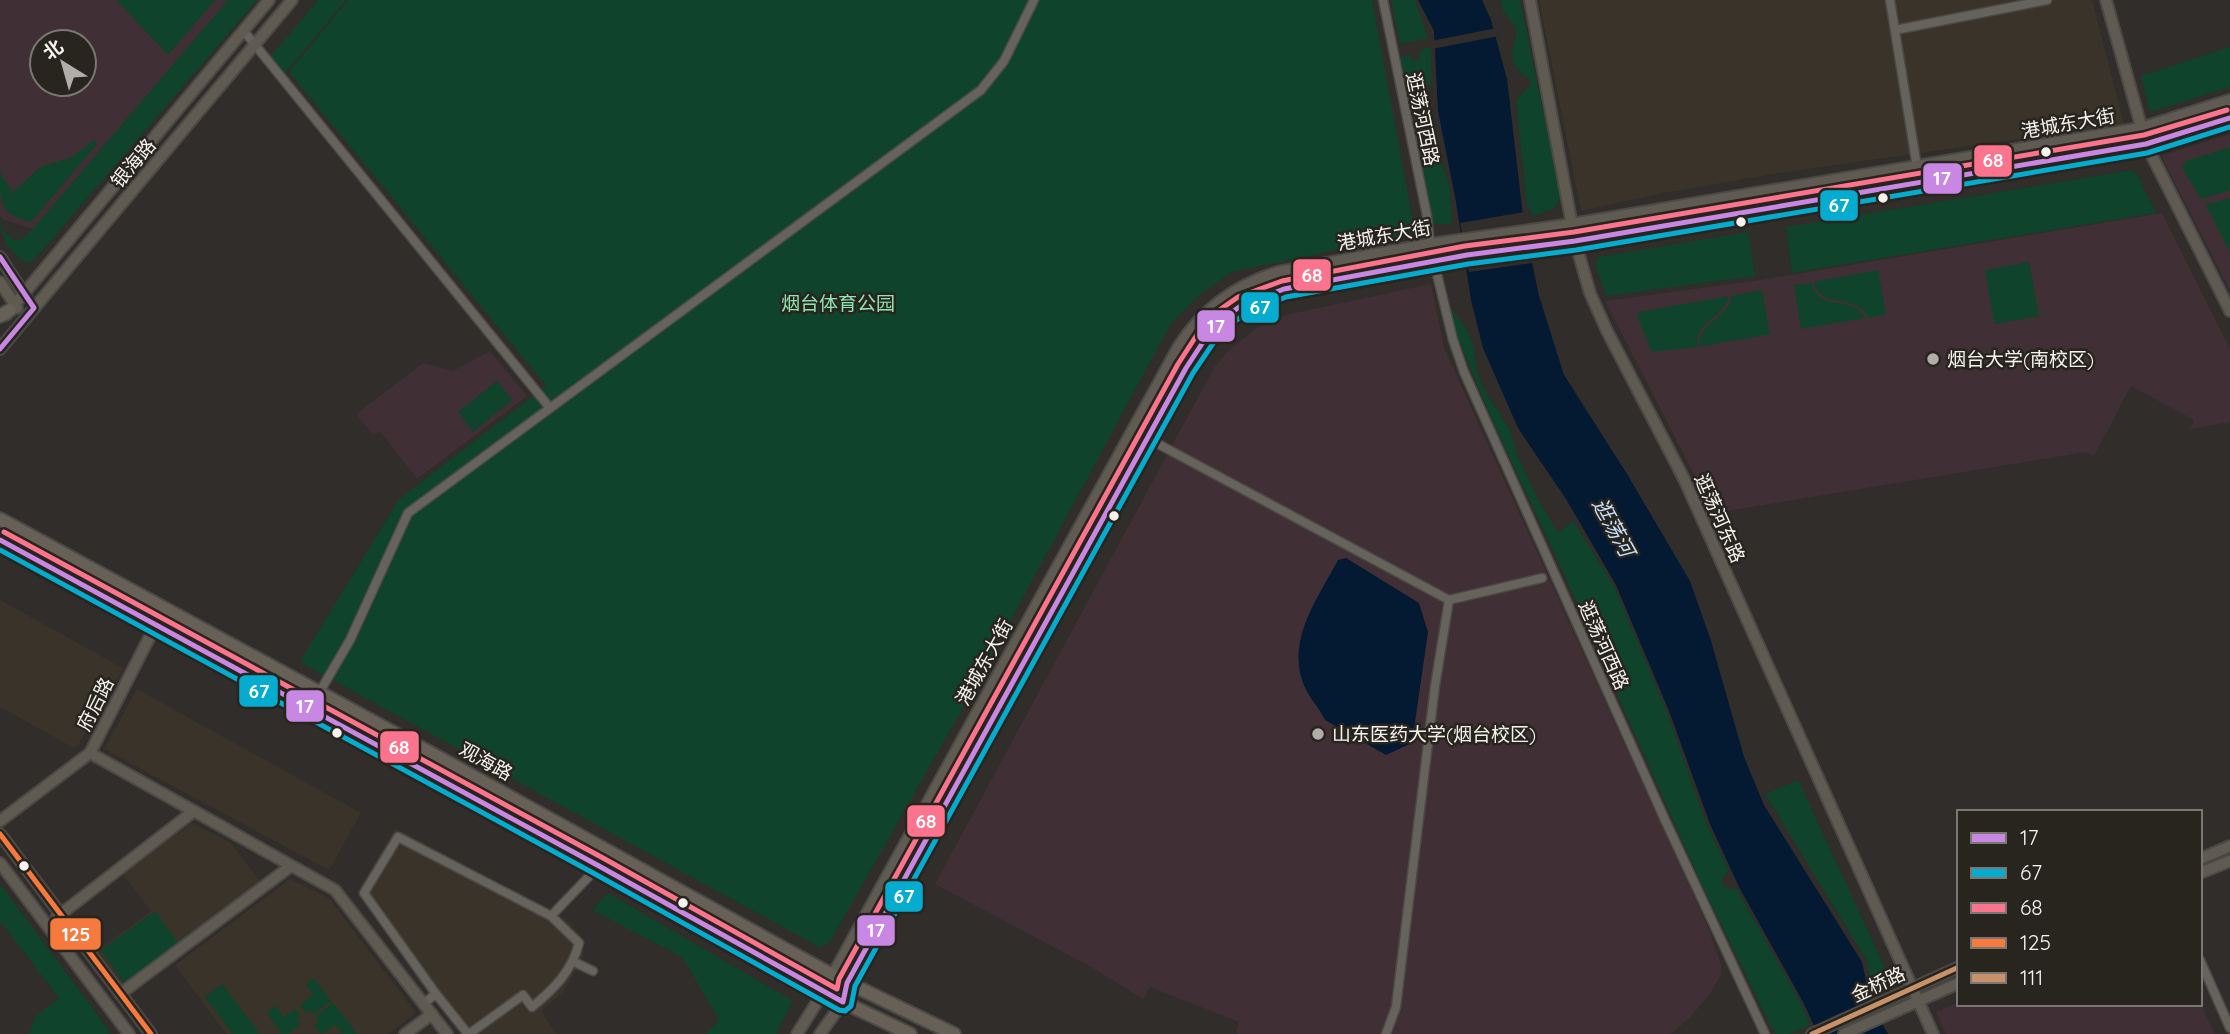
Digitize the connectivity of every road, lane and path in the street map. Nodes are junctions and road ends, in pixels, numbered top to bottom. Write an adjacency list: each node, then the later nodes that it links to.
1 (269, 0): 9 (main road, 银海路)
2 (292, 0): 11 (main road, 银海路)
3 (1034, 0): 32 (street)
4 (1383, 0): 21 (street, 逛荡河西路)
5 (1530, 0): 19 (main road, 逛荡河东路)
6 (1890, 0): 10 (street)
7 (2047, 0): 10 (street)
8 (2106, 0): 14 (main road)
9 (243, 30): 11 (street); 25 (main road, 银海路)
10 (1895, 30): 16 (street)
11 (255, 44): 26 (main road, 银海路); 32 (street)
12 (2230, 100): 14 (main road, 港城东大街)
13 (2230, 118): 15 (main road, 港城东大街)
14 (2141, 128): 15 (main road); 16 (main road, 港城东大街)
15 (2146, 144): 18 (main road, 港城东大街); 28 (main road)
16 (1917, 167): 17 (main road, 港城东大街)
17 (1759, 192): 18 (main road); 19 (main road, 港城东大街)
18 (1762, 208): 20 (main road, 港城东大街)
19 (1572, 224): 20 (main road, 逛荡河东路); 21 (main road, 港城东大街)
20 (1575, 241): 23 (main road, 港城东大街); 62 (main road, 逛荡河东路)
21 (1430, 244): 59 (main road, 港城东大街)
22 (0, 257): 25 (main road)
23 (1434, 261): 33 (main road, 港城东大街); 82 (street, 逛荡河西路)
24 (0, 282): 27 (main road)
25 (24, 294): 26 (main road); 27 (main road, 银海路)
26 (34, 308): 29 (main road, 银海路)
27 (8, 310): 29 (main road); 30 (main road, 银海路)
28 (2230, 311)
29 (25, 318): 31 (main road, 银海路)
30 (0, 321)
31 (0, 349)
32 (550, 408): 40 (street)
33 (1147, 439): 37 (street); 60 (main road, 港城东大街)
34 (0, 519): 38 (main road, 观海路)
35 (0, 540): 39 (main road, 观海路)
36 (1542, 578): 37 (street)
37 (1449, 600): 81 (street)
38 (164, 609): 39 (main road, 府后路); 40 (main road, 观海路)
39 (156, 625): 41 (main road, 府后路); 50 (main road, 观海路)
40 (319, 693): 59 (main road, 观海路)
41 (90, 753): 42 (main road); 43 (main road, 府后路)
42 (194, 811): 49 (main road); 52 (main road)
43 (0, 821)
44 (0, 834): 52 (main road)
45 (2230, 846): 46 (main road)
46 (2202, 858)
47 (2230, 860): 51 (main road)
48 (0, 863): 54 (main road)
49 (291, 866): 64 (main road); 68 (main road)
50 (599, 866): 53 (street); 63 (main road, 观海路)
51 (2202, 872)
52 (60, 914): 54 (main road); 64 (main road)
53 (551, 916): 55 (street); 65 (street)
54 (49, 928): 73 (main road)
55 (574, 962): 58 (street); 76 (street)
56 (2202, 965): 70 (street)
57 (1957, 968): 62 (main road, 金桥路)
58 (593, 971)
59 (832, 975): 60 (main road, 观海路); 63 (main road, 港城东大街)
60 (848, 983): 67 (main road, 港城东大街); 80 (main road, 观海路)
61 (1957, 984): 66 (main road, 金桥路)
62 (1913, 987): 66 (main road, 逛荡河东路); 72 (main road, 金桥路)
63 (824, 991): 67 (main road, 观海路); 77 (main road, 港城东大街)
64 (120, 994): 71 (main road)
65 (436, 994): 68 (street); 76 (street)
66 (1918, 1001): 83 (main road, 金桥路); 84 (main road, 逛荡河东路)
67 (843, 1002): 78 (main road, 港城东大街); 79 (main road, 观海路)
68 (424, 1003): 69 (main road)
69 (432, 1014): 74 (main road); 75 (main road)
70 (2230, 1028)
71 (146, 1032)
72 (1814, 1033)
73 (129, 1034)
74 (405, 1034)
75 (446, 1034)
76 (468, 1034)
77 (797, 1034)
78 (820, 1034)
79 (910, 1034)
80 (954, 1034)
81 (1386, 1034)
82 (1765, 1034)
83 (1844, 1034)
84 (1933, 1034)

